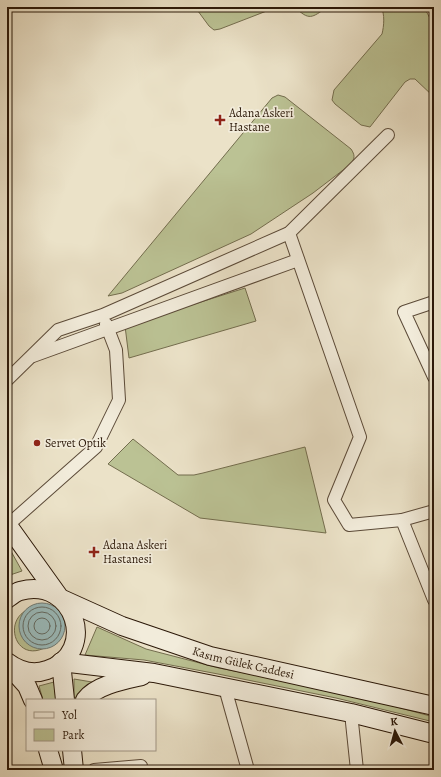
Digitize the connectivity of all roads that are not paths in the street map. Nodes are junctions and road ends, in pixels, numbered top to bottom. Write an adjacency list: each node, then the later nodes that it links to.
1 (388, 135): 2 (street)
2 (289, 233): 3 (street); 5 (street)
3 (298, 260): 6 (street); 11 (street)
4 (434, 302): 8 (street)
5 (103, 315): 6 (street); 7 (street)
6 (108, 330): 7 (street); 12 (street)
7 (30, 357): 9 (street)
8 (434, 376)
9 (7, 380)
10 (434, 511): 11 (street)
11 (402, 520): 15 (street)
12 (7, 525): 13 (main road)
13 (60, 598): 14 (main road, Kasım Gülek Caddesi); 16 (main road); 23 (main road, Kasım Gülek Caddesi)
14 (7, 599)
15 (434, 600)
16 (61, 662): 17 (main road); 18 (main road); 21 (main road)
17 (7, 663): 20 (main road)
18 (154, 673): 19 (main road); 22 (main road)
19 (225, 688): 24 (main road); 32 (street)
20 (33, 699)
21 (65, 699)
22 (86, 699)
23 (434, 706)
24 (351, 713): 25 (main road); 33 (street)
25 (434, 734)
26 (48, 751): 28 (main road)
27 (72, 751): 29 (main road)
28 (54, 770)
29 (74, 770)
30 (94, 770): 31 (street)
31 (141, 770)
32 (248, 770)
33 (357, 770)

